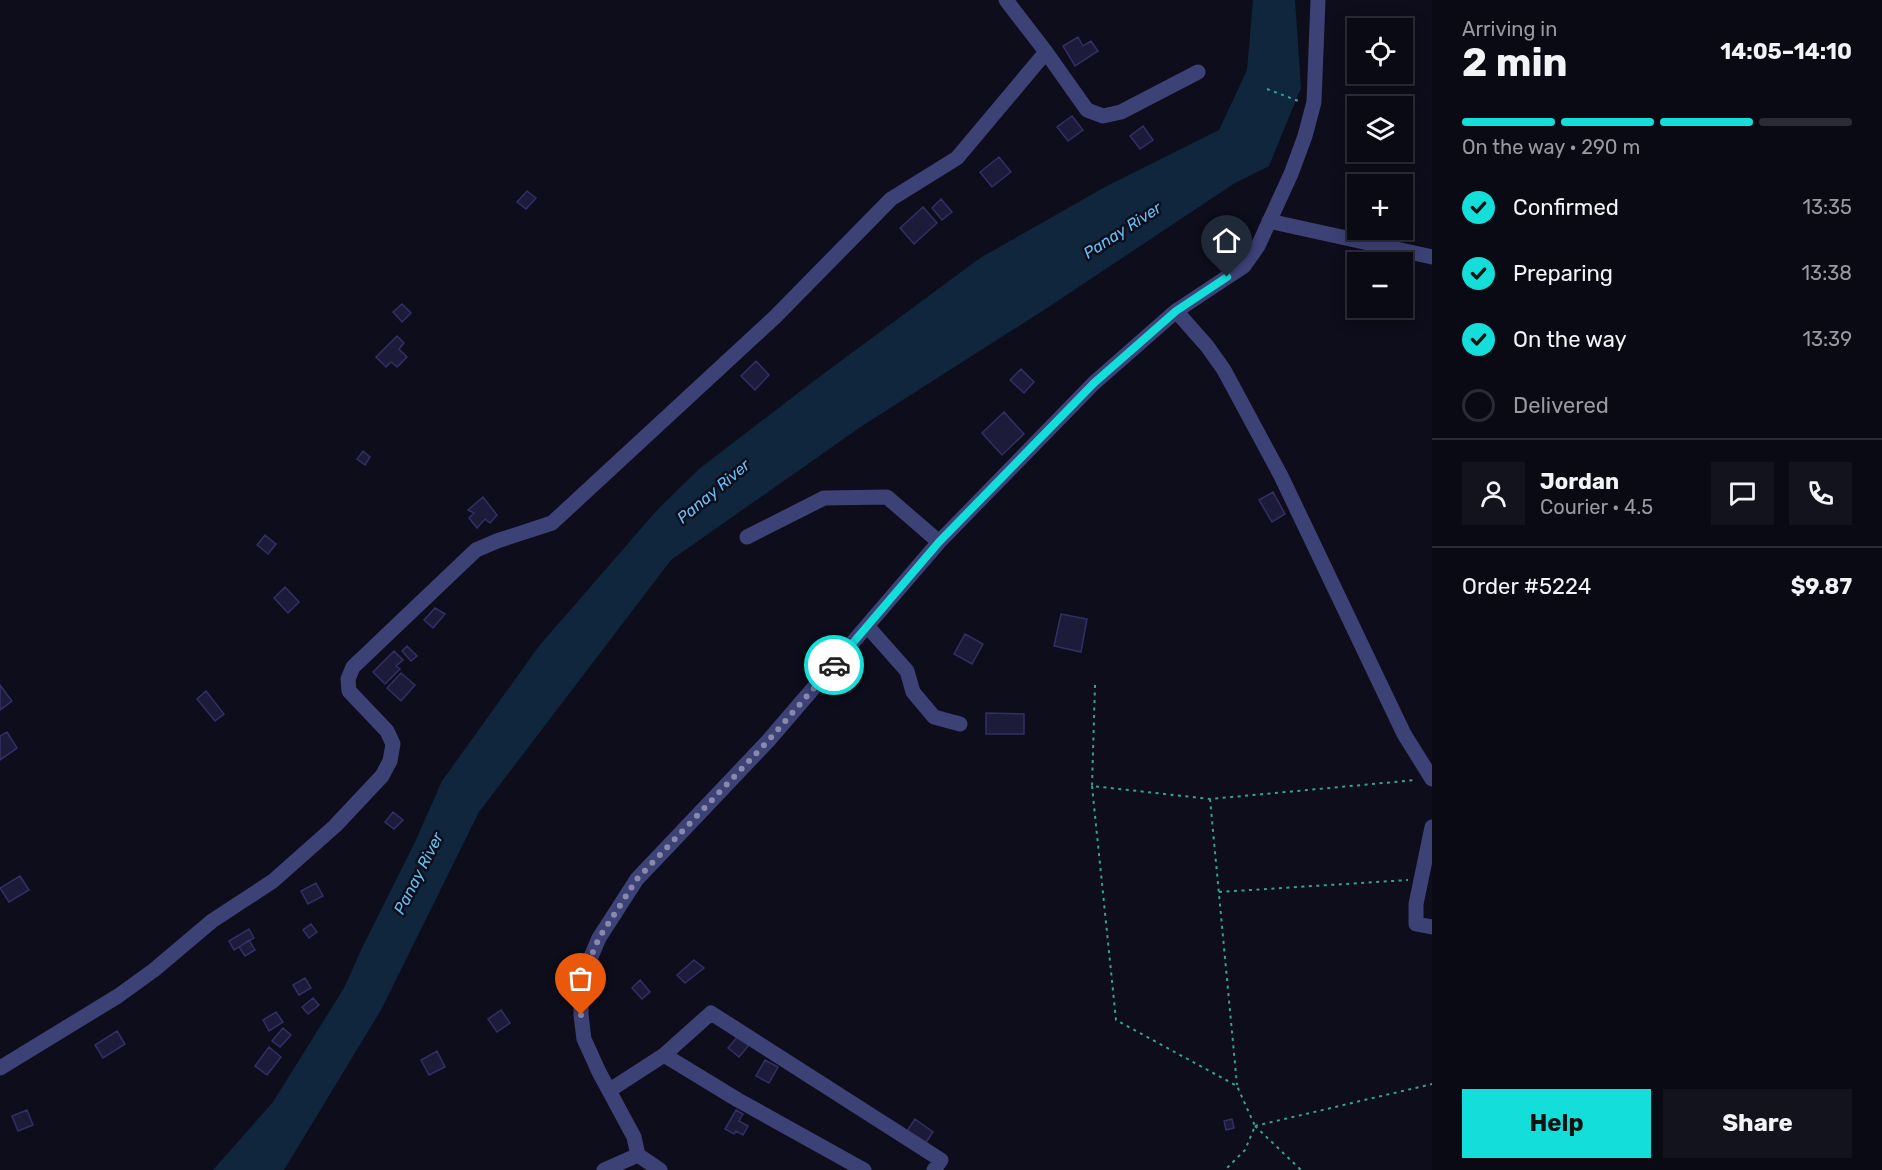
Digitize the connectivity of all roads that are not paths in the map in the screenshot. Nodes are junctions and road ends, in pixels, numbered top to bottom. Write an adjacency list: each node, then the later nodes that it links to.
1 (1006, 0): 3 (street)
2 (1318, 0): 5 (street)
3 (1046, 52): 4 (street); 16 (street)
4 (1198, 72)
5 (1269, 221): 6 (street); 7 (street)
6 (1432, 256)
7 (1176, 311): 9 (street); 12 (street)
8 (747, 537): 9 (street)
9 (939, 542): 10 (street)
10 (868, 627): 11 (street); 17 (street)
11 (960, 724)
12 (1432, 779)
13 (1432, 827): 14 (street)
14 (1432, 927)
15 (664, 1055): 17 (street); 21 (street); 22 (street)
16 (0, 1068)
17 (610, 1090): 18 (street)
18 (638, 1155): 19 (street); 20 (street)
19 (604, 1170)
20 (660, 1170)
21 (864, 1170)
22 (934, 1170)

